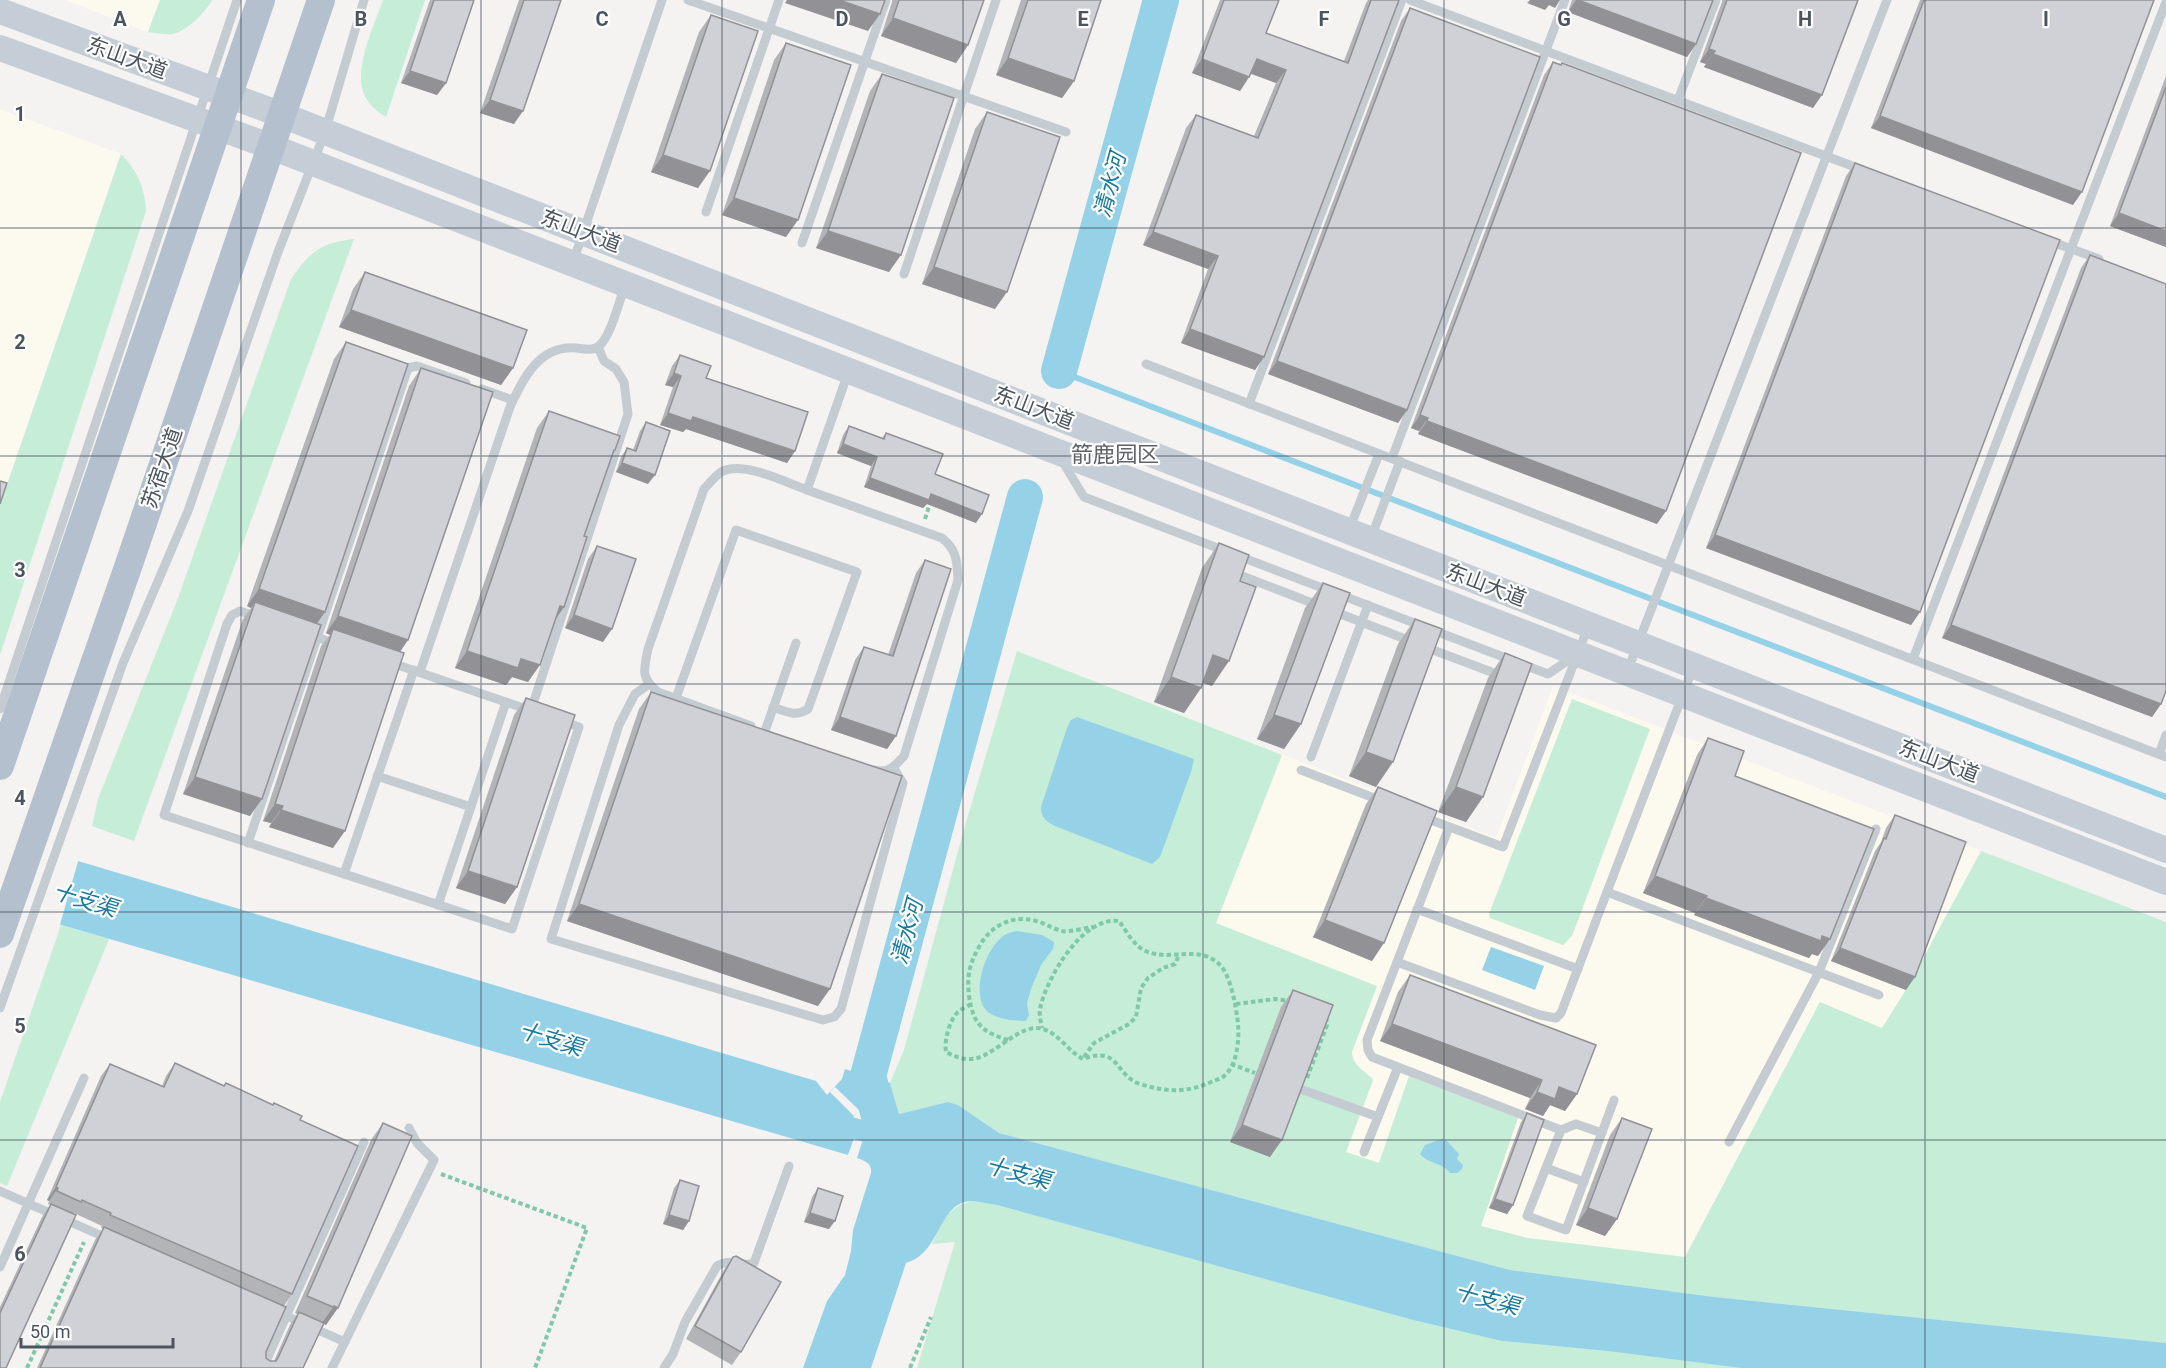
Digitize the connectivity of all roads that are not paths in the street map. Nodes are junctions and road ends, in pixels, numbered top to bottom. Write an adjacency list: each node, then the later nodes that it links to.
1 (237, 0): 21 (lane)
2 (261, 0): 21 (main road)
3 (321, 0): 24 (main road, 苏宿大道)
4 (364, 0): 26 (lane)
5 (662, 0): 33 (lane)
6 (688, 0): 17 (lane)
7 (778, 0): 17 (lane)
8 (886, 0): 20 (lane)
9 (996, 0): 22 (lane)
10 (1402, 0): 45 (lane)
11 (1410, 0): 19 (lane)
12 (1565, 0): 19 (lane)
13 (1716, 0): 23 (lane)
14 (1887, 0): 29 (lane)
15 (2166, 2): 36 (lane)
16 (0, 11): 21 (main road, 东山大道)
17 (769, 28): 20 (lane); 32 (lane)
18 (0, 48): 25 (main road, 东山大道)
19 (1546, 51): 23 (lane); 48 (lane)
20 (865, 62): 22 (lane); 35 (lane)
21 (218, 92): 24 (main road, 东山大道); 25 (main road)
22 (964, 96): 27 (lane); 39 (lane)
23 (1678, 100): 29 (lane)
24 (282, 115): 26 (main road, 东山大道); 28 (main road, 苏宿大道)
25 (207, 123): 28 (main road, 东山大道); 70 (lane); 77 (main road)
26 (325, 132): 30 (lane); 33 (main road, 东山大道)
27 (1066, 132)
28 (272, 147): 30 (main road, 东山大道); 87 (main road, 苏宿大道)
29 (1826, 156): 31 (lane); 51 (lane)
30 (313, 162): 37 (main road, 东山大道); 87 (lane)
31 (1871, 173)
32 (706, 212)
33 (583, 232): 37 (lane); 50 (main road, 东山大道)
34 (2037, 236): 36 (lane)
35 (802, 243)
36 (2071, 249): 38 (lane); 60 (lane)
37 (572, 263): 40 (main road, 东山大道)
38 (2113, 264)
39 (904, 274)
40 (625, 284): 41 (lane); 43 (main road, 东山大道)
41 (598, 347): 44 (lane); 71 (lane)
42 (1146, 364): 45 (lane)
43 (849, 371): 46 (main road, 东山大道); 49 (lane)
44 (513, 400): 56 (lane); 62 (lane)
45 (1249, 404): 47 (lane)
46 (1055, 451): 53 (lane); 59 (main road, 东山大道)
47 (1379, 454): 48 (lane); 50 (lane)
48 (1396, 460): 50 (lane); 51 (lane)
49 (807, 490): 65 (lane); 78 (lane)
50 (1359, 535): 55 (main road, 东山大道)
51 (1668, 564): 58 (lane); 60 (lane)
52 (1224, 569): 54 (lane)
53 (1368, 605): 54 (lane); 59 (lane)
54 (1362, 622): 64 (lane); 76 (lane)
55 (1589, 625): 58 (main road, 东山大道); 59 (lane)
56 (318, 637): 62 (lane); 88 (lane); 88 (lane)
57 (796, 643): 69 (lane)
58 (1638, 644): 61 (main road, 东山大道); 63 (lane)
59 (1578, 654): 63 (main road, 东山大道); 85 (lane)
60 (1913, 659): 75 (lane)
61 (1694, 666): 66 (lane); 89 (main road, 东山大道)
62 (417, 671): 68 (lane); 81 (lane)
63 (1626, 672): 66 (main road, 东山大道)
64 (1507, 678)
65 (648, 684): 67 (lane); 78 (lane)
66 (1683, 695): 91 (main road, 东山大道); 92 (lane)
67 (676, 698): 69 (lane); 72 (lane)
68 (506, 702): 71 (lane); 83 (lane)
69 (773, 708): 72 (lane)
70 (0, 709)
71 (531, 711): 93 (lane)
72 (765, 731): 73 (lane)
73 (775, 735)
74 (2166, 735): 75 (lane)
75 (2162, 755)
76 (1311, 757)
77 (0, 766)
78 (894, 768): 79 (lane)
79 (868, 769)
80 (1301, 770): 82 (lane)
81 (378, 776): 83 (lane); 90 (lane)
82 (1387, 803)
83 (471, 807): 93 (lane)
84 (1418, 815): 85 (lane)
85 (1449, 827): 94 (lane)
86 (1876, 829): 98 (lane)
87 (48, 834): 95 (main road, 苏宿大道)
88 (248, 843): 90 (lane)
89 (2166, 850)
90 (344, 874): 93 (lane)
91 (2166, 882)
92 (1607, 892): 97 (lane); 98 (lane)
93 (438, 905)
94 (1417, 909): 96 (lane); 97 (lane)
95 (11, 928): 100 (lane)
96 (1397, 962): 97 (lane); 101 (lane)
97 (1578, 969)
98 (1820, 972): 99 (lane); 110 (lane)
99 (1879, 995)
100 (0, 1008)
101 (1398, 1067): 105 (lane); 107 (lane)
102 (84, 1078): 116 (lane)
103 (1303, 1090): 105 (lane)
104 (1614, 1100): 108 (lane)
105 (1378, 1118): 111 (lane)
106 (409, 1128): 121 (lane)
107 (1561, 1130): 108 (lane); 113 (lane)
108 (1602, 1133): 114 (lane)
109 (364, 1142): 120 (lane)
110 (1729, 1142)
111 (1364, 1152)
112 (789, 1166): 124 (lane)
113 (1546, 1168): 114 (lane); 114 (lane)
114 (1584, 1182)
115 (0, 1191): 116 (lane)
116 (28, 1203): 117 (lane); 118 (lane)
117 (118, 1242)
118 (0, 1267)
119 (267, 1308): 120 (lane)
120 (287, 1317): 121 (lane); 122 (lane)
121 (345, 1342): 123 (lane)
122 (263, 1368)
123 (332, 1368)
124 (664, 1368)

